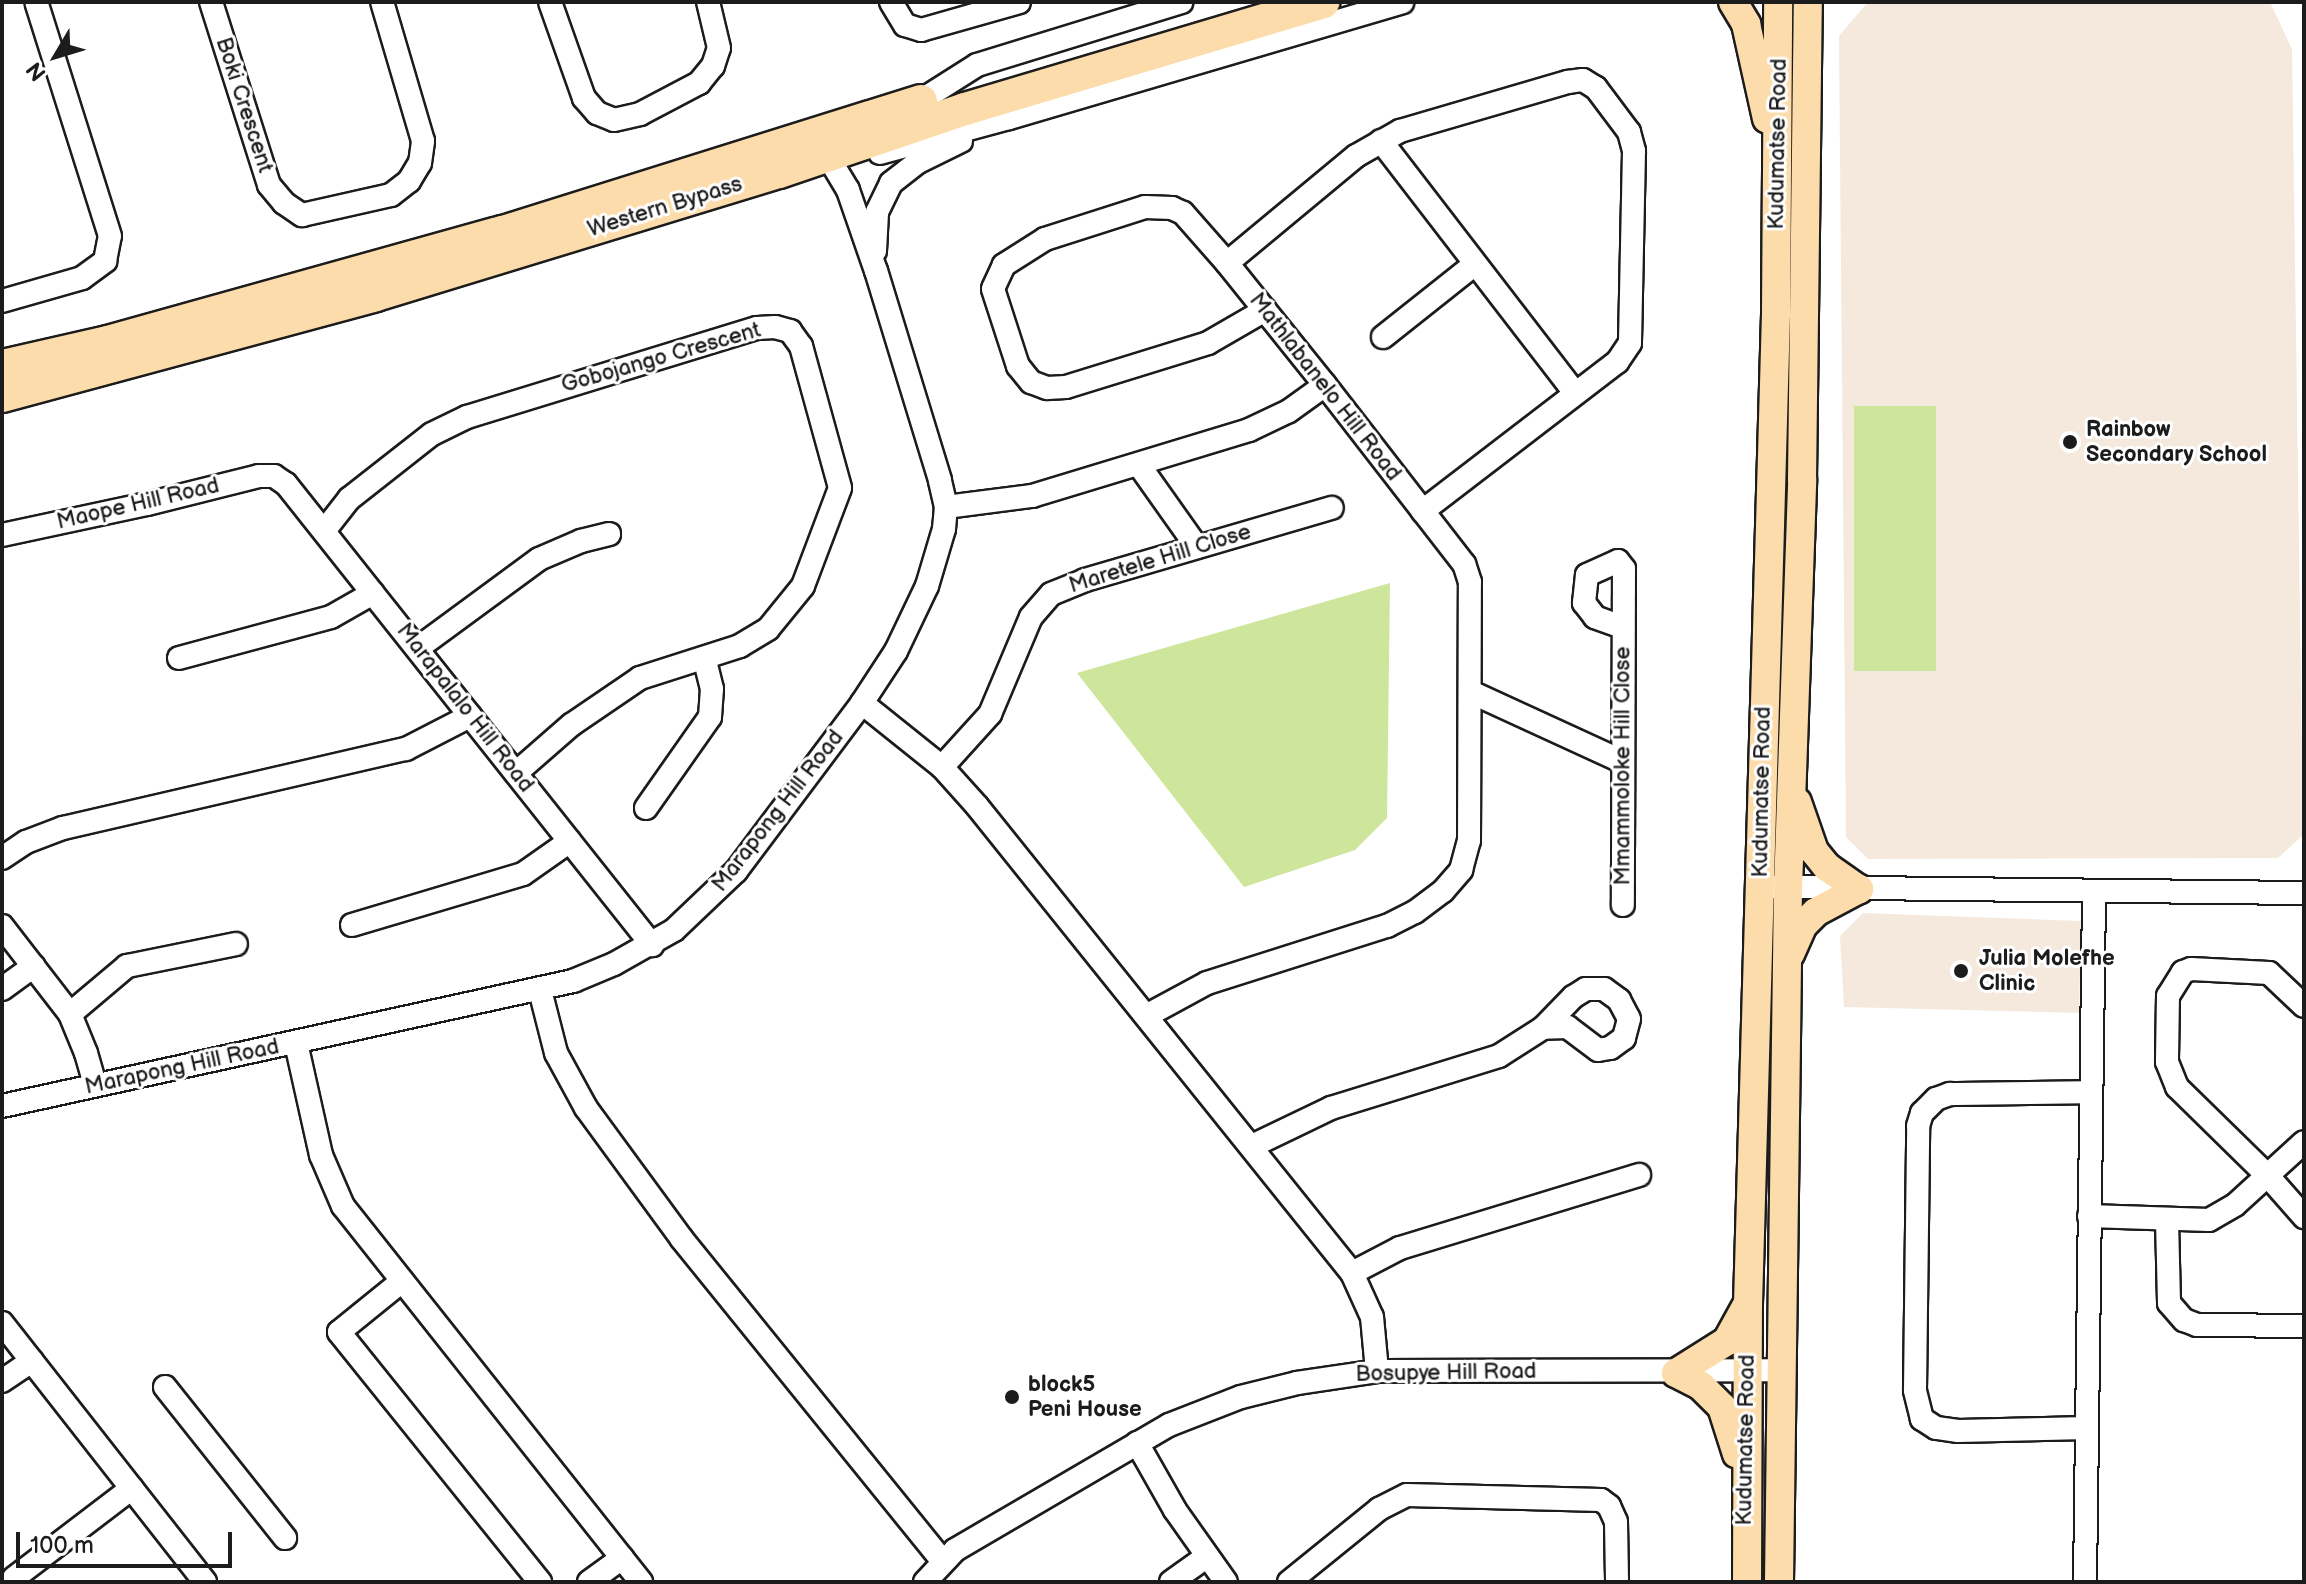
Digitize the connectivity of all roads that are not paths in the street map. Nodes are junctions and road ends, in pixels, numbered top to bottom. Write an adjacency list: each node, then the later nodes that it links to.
1 (36, 2): 26 (street)
2 (211, 2): 3 (street, Boki Crescent)
3 (383, 2)
4 (550, 2): 5 (street)
5 (708, 2)
6 (891, 2): 7 (street)
7 (1019, 2)
8 (1182, 2): 17 (street)
9 (1254, 2): 17 (highway, Western Bypass)
10 (1323, 2): 22 (highway, Western Bypass)
11 (1402, 2): 18 (street)
12 (1733, 2): 21 (main road)
13 (1778, 2): 21 (main road, Kudumatse Road)
14 (1808, 2): 16 (main road, Kudumatse Road)
15 (1823, 2): 16 (main road)
16 (1809, 64): 52 (main road, Kudumatse Road)
17 (917, 103): 29 (highway, Western Bypass)
18 (1009, 118): 20 (street); 25 (street)
19 (1381, 141): 23 (street); 24 (street); 31 (street)
20 (834, 167): 22 (street); 25 (street, Marapong Hill Road)
21 (1777, 171): 57 (main road, Kudumatse Road)
22 (779, 172): 32 (highway, Western Bypass)
23 (1227, 263): 27 (street, Mathlabanelo Hill Road); 27 (street, Mathlabanelo Hill Road)
24 (1475, 264): 28 (street); 31 (street)
25 (876, 271): 35 (street, Marapong Hill Road)
26 (2, 301)
27 (1265, 310): 30 (street, Mathlabanelo Hill Road)
28 (1383, 337)
29 (2, 366)
30 (1325, 385): 33 (street); 37 (street, Mathlabanelo Hill Road)
31 (1575, 393): 37 (street)
32 (2, 396)
33 (1139, 465): 35 (street); 41 (street)
34 (274, 476): 38 (street, Marapalalo Hill Road); 40 (street, Maope Hill Road)
35 (946, 507): 48 (street, Marapong Hill Road)
36 (1332, 508): 41 (street, Maretele Hill Close)
37 (1423, 511): 47 (street, Mathlabanelo Hill Road)
38 (324, 531): 42 (street, Marapalalo Hill Road); 46 (street, Gobojango Crescent)
39 (609, 534): 44 (street)
40 (2, 535)
41 (1197, 547): 51 (street, Maretele Hill Close)
42 (373, 593): 44 (street, Marapalalo Hill Road); 45 (street)
43 (1622, 627): 50 (street, Mmammoloke Hill Close)
44 (418, 648): 49 (street, Marapalalo Hill Road)
45 (179, 658)
46 (704, 658): 53 (street); 54 (street)
47 (1471, 692): 50 (street); 72 (street, Mathlabanelo Hill Road)
48 (862, 703): 51 (street); 65 (street, Marapong Hill Road)
49 (470, 716): 53 (street, Marapalalo Hill Road); 56 (street)
50 (1621, 761): 61 (street, Mmammoloke Hill Close)
51 (942, 767): 72 (street)
52 (1790, 771): 57 (main road, Kudumatse Road); 58 (main road)
53 (516, 773): 55 (street, Marapalalo Hill Road)
54 (646, 808)
55 (570, 841): 62 (street); 65 (street, Marapalalo Hill Road)
56 (2, 858)
57 (1774, 887): 58 (street); 66 (main road, Kudumatse Road); 87 (main road, Kudumatse Road)
58 (1859, 889): 59 (street); 66 (main road)
59 (2094, 893): 60 (street); 76 (street)
60 (2304, 893)
61 (1623, 905)
62 (352, 925)
63 (2, 926): 67 (street)
64 (236, 944): 71 (street)
65 (652, 945): 69 (street, Marapong Hill Road)
66 (1787, 961): 92 (main road, Kudumatse Road)
67 (34, 966): 68 (street); 71 (street)
68 (2, 989)
69 (540, 990): 74 (street, Marapong Hill Road); 104 (street)
70 (2304, 1006): 81 (street)
71 (70, 1014): 75 (street)
72 (1146, 1016): 79 (street)
73 (1543, 1028): 79 (street)
74 (296, 1043): 75 (street, Marapong Hill Road); 86 (street)
75 (95, 1085): 77 (street, Marapong Hill Road)
76 (2091, 1092): 82 (street); 97 (street)
77 (2, 1106)
78 (2304, 1142): 81 (street)
79 (1252, 1146): 85 (street)
80 (1639, 1175): 85 (street)
81 (2268, 1176): 83 (street); 84 (street)
82 (2089, 1216): 84 (street); 97 (street)
83 (2304, 1217)
84 (2167, 1220): 89 (street)
85 (1352, 1273): 93 (street)
86 (402, 1281): 103 (street); 107 (street)
87 (1748, 1304): 91 (main road, Kudumatse Road); 94 (main road)
88 (2, 1323): 90 (street)
89 (2304, 1326)
90 (32, 1361): 95 (street); 100 (street)
91 (1747, 1370): 92 (street, Bosupye Hill Road); 94 (street, Bosupye Hill Road); 99 (main road, Kudumatse Road)
92 (1782, 1370): 116 (main road, Kudumatse Road)
93 (1377, 1371): 94 (street, Bosupye Hill Road); 98 (street, Bosupye Hill Road)
94 (1676, 1373): 99 (main road)
95 (2, 1381)
96 (165, 1387): 101 (street)
97 (2087, 1428): 117 (street)
98 (1137, 1443): 102 (street); 104 (street, Bosupye Hill Road)
99 (1744, 1485): 115 (main road, Kudumatse Road)
100 (132, 1488): 105 (street); 106 (street)
101 (285, 1538)
102 (1206, 1557): 111 (street); 112 (street)
103 (622, 1558): 108 (street); 109 (street)
104 (942, 1560): 110 (street, Bosupye Hill Road)
105 (14, 1578)
106 (205, 1582)
107 (540, 1582)
108 (589, 1582)
109 (641, 1582)
110 (925, 1582)
111 (1171, 1582)
112 (1226, 1582)
113 (1289, 1582): 114 (street)
114 (1617, 1582)
115 (1747, 1582)
116 (1779, 1582)
117 (2085, 1582)

